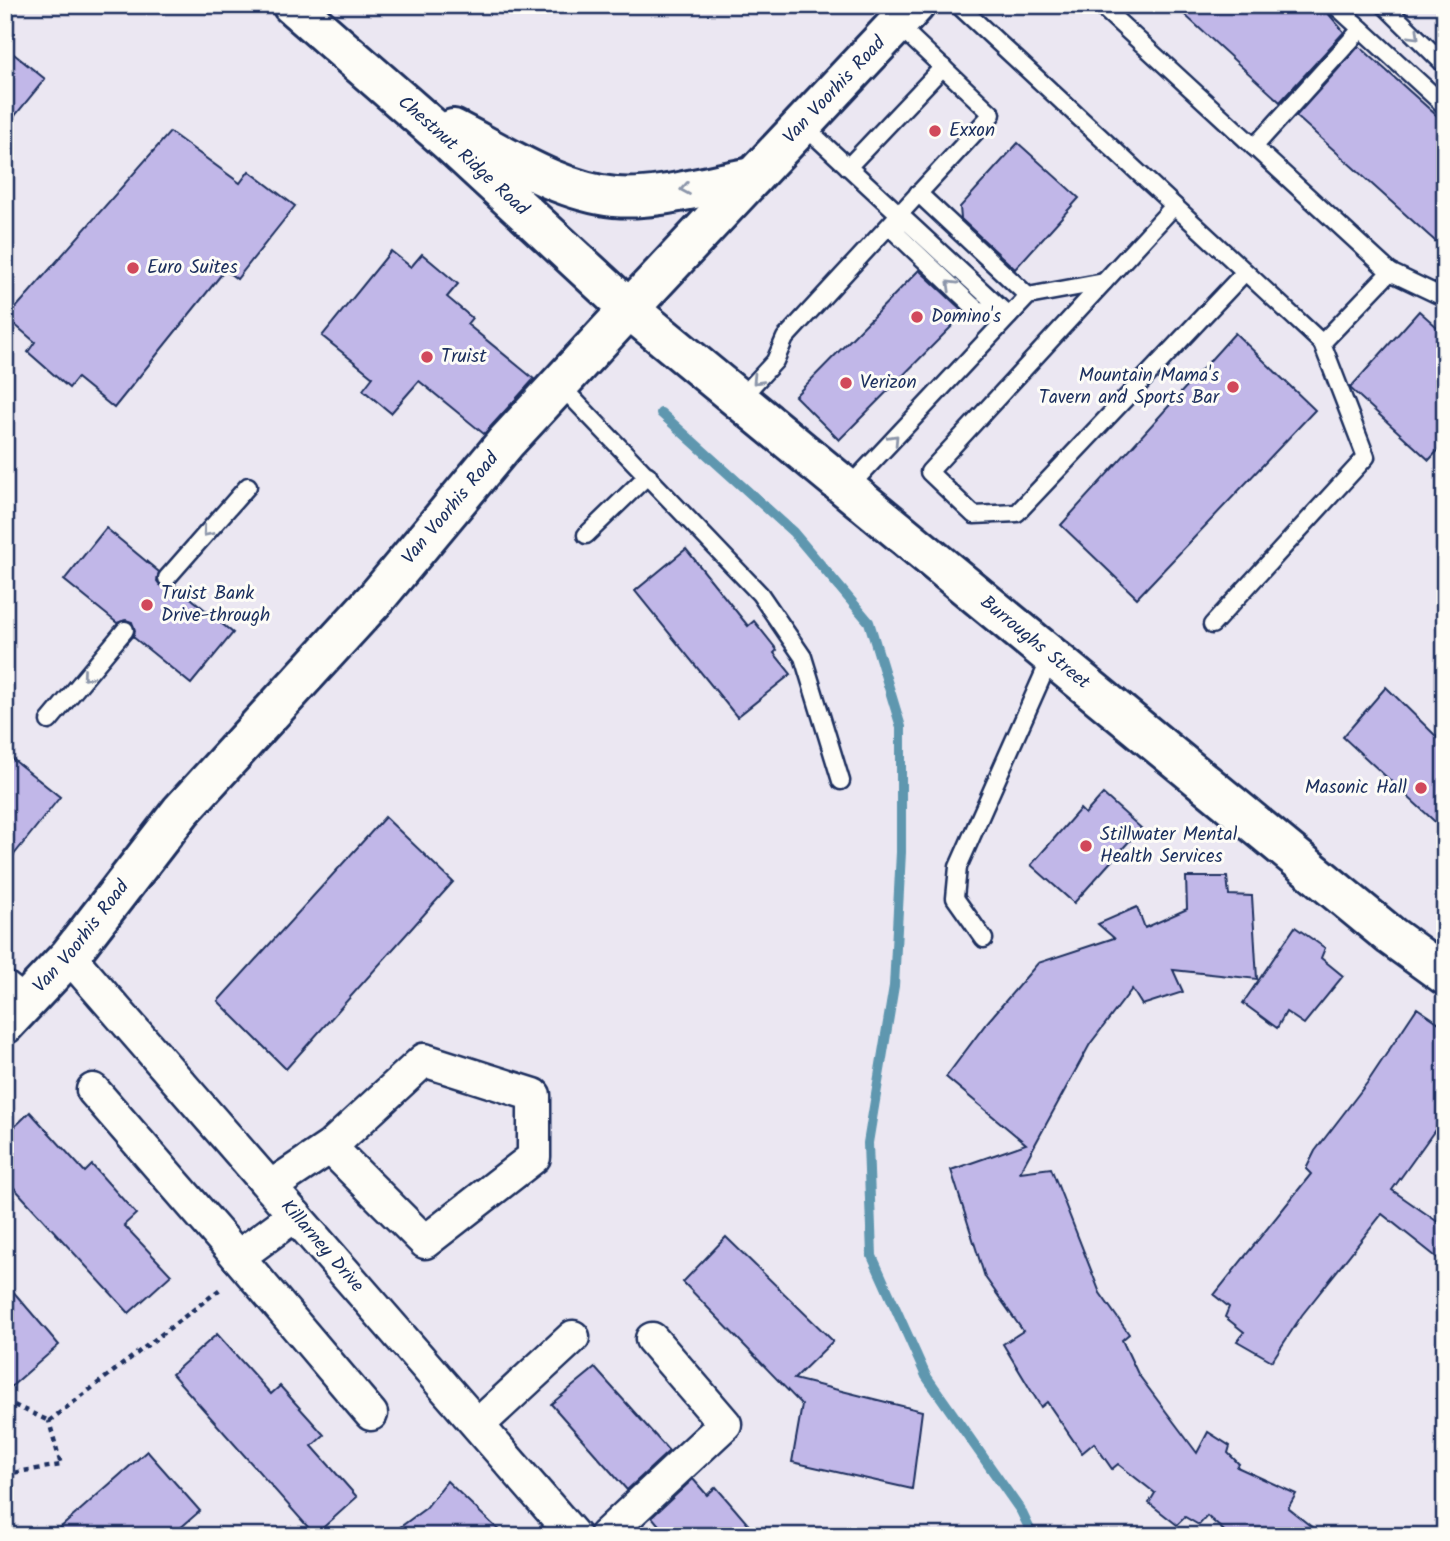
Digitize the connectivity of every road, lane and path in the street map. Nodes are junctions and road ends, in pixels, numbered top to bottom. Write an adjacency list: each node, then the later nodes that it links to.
1 (292, 5): 11 (street, Chestnut Ridge Road)
2 (958, 5): 17 (lane)
3 (1100, 5): 13 (lane)
4 (1335, 5): 7 (lane)
5 (1384, 5): 8 (lane, one-way to 8)
6 (906, 15): 9 (lane); 12 (street, Van Voorhis Road)
7 (1360, 29): 10 (lane); 13 (lane)
8 (1445, 65)
9 (943, 67): 14 (lane); 16 (lane)
10 (1445, 106)
11 (409, 107): 15 (street, one-way to 11); 24 (street, Chestnut Ridge Road)
12 (803, 125): 14 (lane); 15 (street, Van Voorhis Road)
13 (1254, 147): 20 (lane)
14 (848, 167): 18 (lane)
15 (753, 177): 24 (street, Van Voorhis Road)
16 (918, 193): 18 (lane); 22 (lane)
17 (1174, 206): 19 (lane); 21 (lane)
18 (899, 214): 25 (lane, one-way to 18); 28 (lane, one-way to 28)
19 (1245, 272): 21 (lane); 26 (lane)
20 (1390, 272): 23 (lane); 26 (lane)
21 (1104, 282): 22 (lane)
22 (1028, 296): 25 (lane)
23 (1445, 298)
24 (629, 309): 27 (street, Van Voorhis Road); 28 (street, Burroughs Street)
25 (1009, 316): 31 (lane, one-way to 25)
26 (1322, 343): 34 (lane)
27 (559, 384): 29 (lane); 40 (street, Van Voorhis Road)
28 (739, 400): 31 (street, Burroughs Street)
29 (648, 475): 32 (lane); 38 (lane)
30 (248, 486): 33 (lane, one-way to 33)
31 (847, 489): 36 (street, Burroughs Street)
32 (586, 535)
33 (167, 578)
34 (1212, 625)
35 (125, 630): 37 (lane, one-way to 37)
36 (1051, 657): 39 (lane); 41 (street, Burroughs Street)
37 (49, 721)
38 (841, 781)
39 (984, 940)
40 (69, 956): 42 (street, Van Voorhis Road); 45 (street, Killarney Drive)
41 (1443, 970)
42 (12, 1005)
43 (93, 1090): 47 (street)
44 (330, 1147): 44 (street); 45 (street)
45 (270, 1187): 46 (street, Killarney Drive)
46 (295, 1215): 47 (street); 54 (street, Killarney Drive)
47 (238, 1257): 52 (street)
48 (223, 1286): 53 (path)
49 (573, 1337): 54 (street)
50 (652, 1339): 57 (street)
51 (5, 1401): 53 (path)
52 (371, 1413)
53 (49, 1421): 55 (path)
54 (478, 1425): 56 (street, Killarney Drive)
55 (5, 1474)
56 (574, 1536)
57 (605, 1536)

